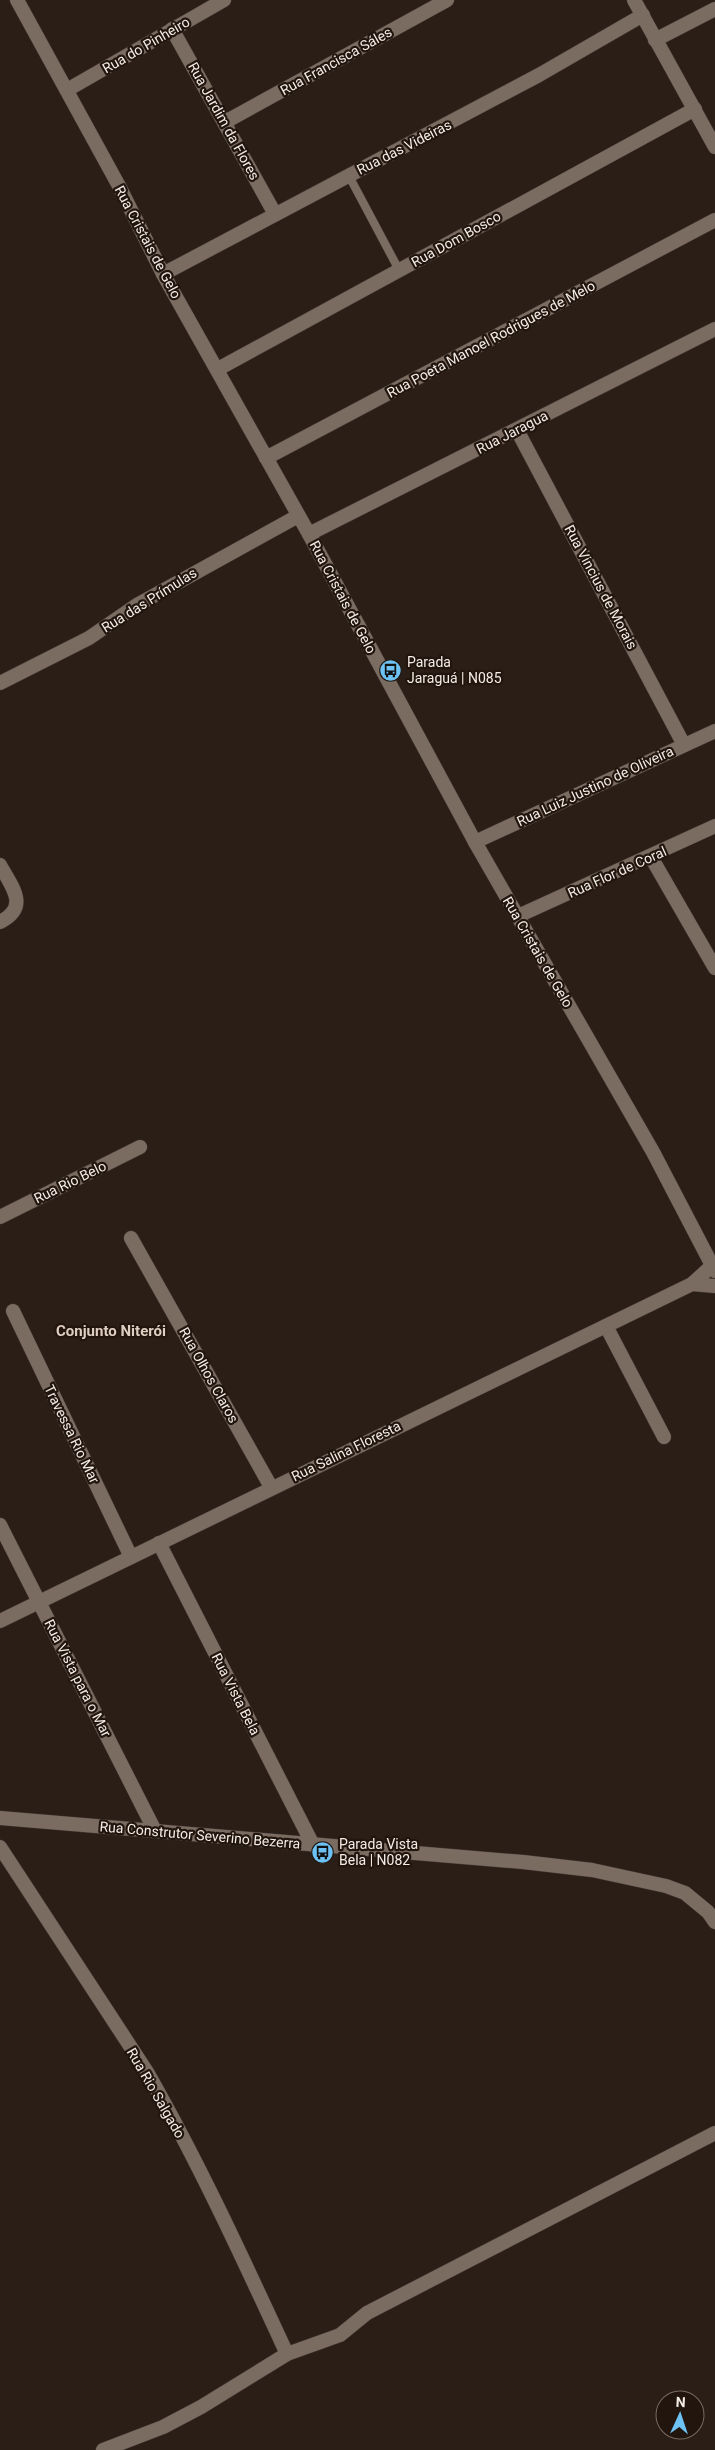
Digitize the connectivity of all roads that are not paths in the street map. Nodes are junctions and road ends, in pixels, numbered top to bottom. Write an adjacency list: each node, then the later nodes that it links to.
1 (17, 0): 9 (street, Rua Cristais de Gelo)
2 (224, 0): 7 (street, Rua do Pinheiro)
3 (447, 0): 11 (street, Rua Francisca Sáles)
4 (634, 0): 6 (street)
5 (715, 9): 8 (street)
6 (643, 15): 8 (street); 13 (street, Rua das Videiras)
7 (172, 29): 9 (street, Rua do Pinheiro); 11 (street, Rua Jardim da Flores)
8 (656, 40): 10 (street)
9 (67, 90): 17 (street, Rua Cristais de Gelo)
10 (695, 109): 12 (street); 16 (street, Rua Dom Bosco)
11 (225, 122): 14 (street, Rua Jardim da Flores)
12 (715, 146)
13 (349, 176): 14 (street, Rua das Videiras); 16 (lane)
14 (275, 214): 17 (street, Rua das Videiras)
15 (715, 220): 21 (street, Rua Poeta Manoel Rodrigues de Melo)
16 (399, 270): 19 (street, Rua Dom Bosco)
17 (163, 274): 19 (street, Rua Cristais de Gelo)
18 (715, 329): 20 (street, Rua Jaragua)
19 (218, 369): 21 (street, Rua Cristais de Gelo)
20 (517, 430): 23 (street, Rua Jaragua); 26 (street, Rua Vincius de Morais)
21 (266, 458): 22 (street, Rua Cristais de Gelo)
22 (298, 516): 23 (street, Rua Cristais de Gelo); 24 (street, Rua das Prímulas)
23 (309, 534): 28 (street, Rua Cristais de Gelo)
24 (0, 682)
25 (715, 731): 26 (street, Rua Luiz Justino de Oliveira)
26 (684, 745): 28 (street, Rua Luiz Justino de Oliveira)
27 (715, 826): 29 (street, Rua Flor de Coral)
28 (476, 842): 31 (street, Rua Cristais de Gelo)
29 (651, 857): 31 (street, Rua Flor de Coral); 33 (street)
30 (0, 865): 32 (street)
31 (518, 916): 37 (street, Rua Cristais de Gelo)
32 (0, 922)
33 (715, 968)
34 (140, 1148): 35 (street, Rua Rio Belo)
35 (0, 1217)
36 (131, 1238): 43 (street, Rua Olhos Claros)
37 (714, 1267): 38 (street)
38 (692, 1284): 39 (street); 41 (street, Rua Salina Floresta)
39 (715, 1286)
40 (13, 1311): 46 (street, Travessa Rio Mar)
41 (606, 1326): 42 (street); 43 (street, Rua Salina Floresta)
42 (664, 1437)
43 (271, 1487): 45 (street, Rua Salina Floresta)
44 (0, 1525): 47 (street, Rua Vista para o Mar)
45 (159, 1543): 46 (street, Rua Salina Floresta); 51 (street, Rua Vista Bela)
46 (131, 1557): 47 (street, Rua Salina Floresta)
47 (40, 1601): 48 (street, Rua Salina Floresta); 50 (street, Rua Vista para o Mar)
48 (0, 1620)
49 (0, 1818): 50 (street, Rua Construtor Severino Bezerra)
50 (155, 1831): 51 (street, Rua Construtor Severino Bezerra)
51 (312, 1845): 53 (street, Rua Construtor Severino Bezerra)
52 (0, 1847): 55 (street, Rua Rio Salgado)
53 (715, 1922)
54 (715, 2133): 55 (street)
55 (287, 2354): 56 (street)
56 (103, 2450)

